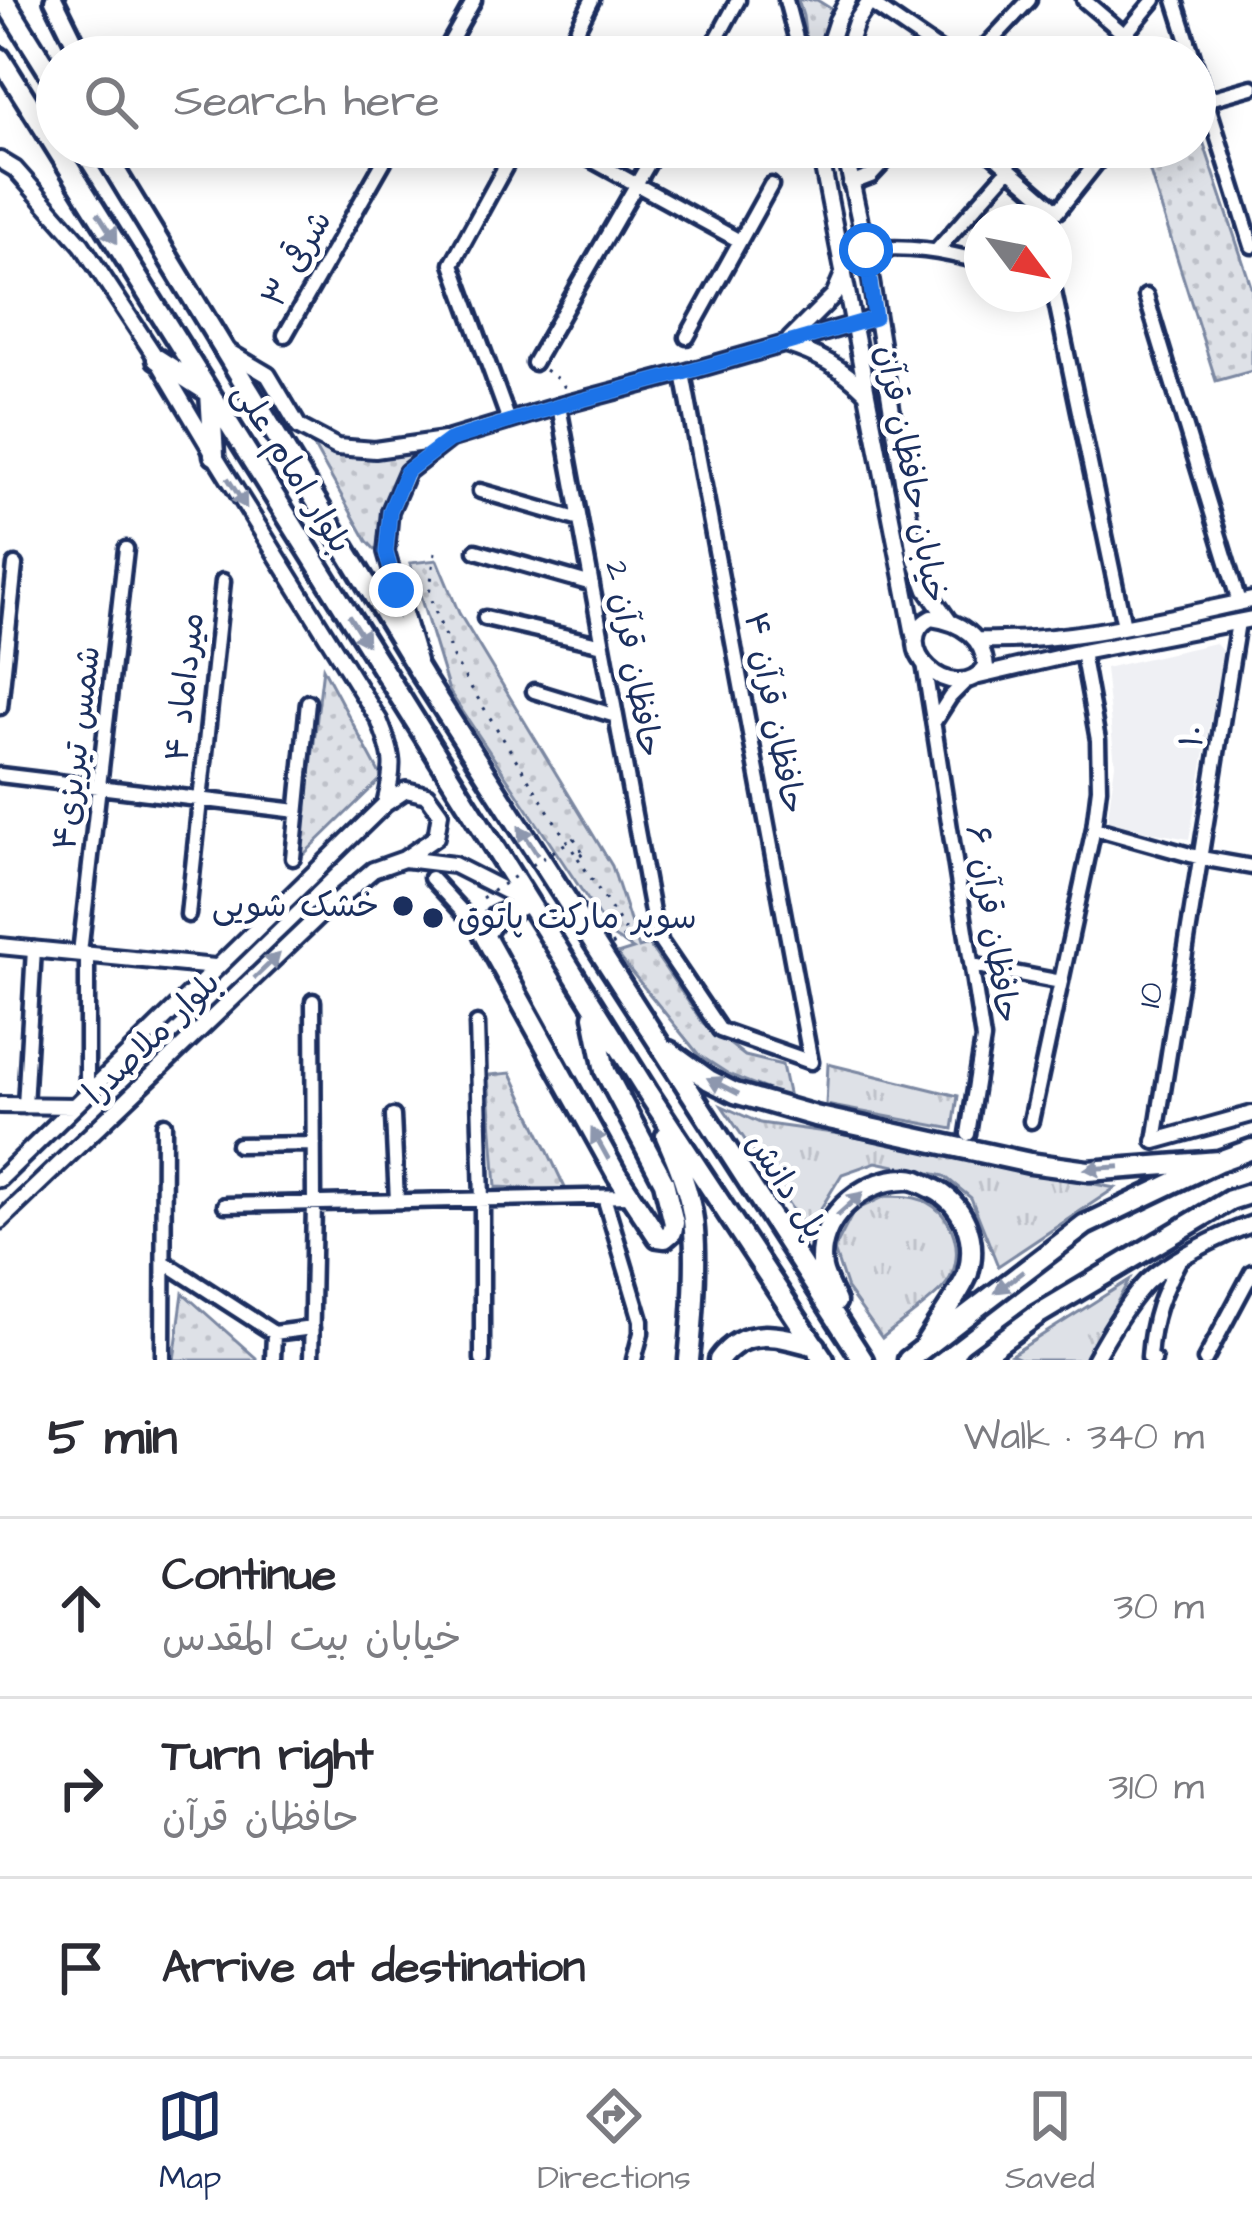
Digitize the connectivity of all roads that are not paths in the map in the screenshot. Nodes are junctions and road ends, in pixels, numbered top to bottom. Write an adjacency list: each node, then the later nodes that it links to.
1 (4, 0): 24 (highway)
2 (54, 0): 14 (main road)
3 (474, 0): 15 (street)
4 (592, 0): 16 (street)
5 (738, 0): 17 (street)
6 (786, 0): 18 (street)
7 (848, 0): 19 (street)
8 (1029, 0): 22 (street)
9 (1084, 0): 13 (street)
10 (1154, 0): 13 (street)
11 (1175, 0): 23 (street)
12 (868, 1): 20 (street); 21 (street)
13 (1125, 35)
14 (72, 36)
15 (454, 36)
16 (574, 36)
17 (718, 36)
18 (795, 36)
19 (832, 36)
20 (851, 36)
21 (919, 36)
22 (996, 36)
23 (1186, 36)
24 (36, 52)
25 (0, 58): 28 (highway, بلوار امام علی)
26 (36, 65): 28 (highway)
27 (1252, 87): 29 (street)
28 (20, 90): 30 (highway, بلوار امام علی, one-way to 30)
29 (1216, 98)
30 (36, 116)
31 (1216, 138): 47 (street)
32 (0, 160): 62 (street)
33 (69, 168): 66 (highway, بلوار امام علی, one-way to 66)
34 (114, 168): 61 (highway, بلوار امام علی)
35 (380, 168): 58 (street, ۳ شرقی)
36 (504, 168): 68 (street)
37 (605, 168): 46 (street)
38 (647, 168): 46 (street)
39 (823, 168): 53 (street, خیابان حافظان قرآن)
40 (847, 168): 44 (street, خیابان حافظان قرآن)
41 (878, 168): 44 (street)
42 (1092, 168): 43 (street)
43 (1009, 169): 51 (street)
44 (850, 184): 50 (street, خیابان حافظان قرآن)
45 (771, 185): 48 (street)
46 (637, 186): 48 (street); 63 (street)
47 (1247, 211): 49 (street)
48 (738, 240): 59 (street)
49 (1252, 246)
50 (866, 250): 51 (street); 56 (street, خیابان حافظان قرآن)
51 (937, 250): 52 (street)
52 (964, 257)
53 (845, 269): 57 (street, خیابان حافظان قرآن); 60 (street)
54 (1146, 296): 78 (street)
55 (1058, 312): 82 (street)
56 (875, 318): 57 (street); 80 (street, خیابان حافظان قرآن)
57 (854, 323): 60 (street); 65 (street, خیابان حافظان قرآن)
58 (284, 335)
59 (687, 337)
60 (784, 344): 64 (street); 65 (street)
61 (221, 346): 69 (street); 88 (highway, بلوار امام علی)
62 (157, 359): 66 (highway); 70 (street)
63 (534, 363)
64 (683, 373): 67 (street); 119 (street, حافظان قرآن ۴)
65 (866, 392): 83 (street, خیابان حافظان قرآن)
66 (210, 393): 70 (highway); 106 (highway, بلوار امام علی, one-way to 106)
67 (563, 404): 68 (street); 72 (street, حافظان قرآن 2)
68 (509, 421): 69 (street)
69 (449, 440): 88 (street)
70 (214, 455): 98 (street, one-way to 98)
71 (480, 490): 72 (street)
72 (580, 520): 77 (street, حافظان قرآن 2)
73 (126, 550): 96 (street, شمس تیریزی۴)
74 (476, 551): 77 (street)
75 (15, 566): 92 (street)
76 (223, 581): 97 (street, میرداماد ۴)
77 (592, 584): 85 (street, حافظان قرآن 2)
78 (1246, 601): 82 (street)
79 (485, 618): 85 (street)
80 (949, 620): 83 (street); 84 (street)
81 (1245, 620): 86 (street); 102 (street, ۱۰)
82 (1124, 626): 84 (street)
83 (914, 635): 87 (street)
84 (977, 640): 89 (street)
85 (603, 646): 93 (street, حافظان قرآن 2)
86 (1082, 652): 89 (street); 100 (street)
87 (924, 663): 89 (street); 94 (street, حافظان قرآن ۶)
88 (423, 677): 118 (highway, بلوار امام علی, one-way to 88)
89 (972, 678): 94 (street)
90 (533, 691): 93 (street)
91 (308, 702): 99 (street)
92 (0, 707)
93 (616, 716): 119 (street, حافظان قرآن 2)
94 (934, 723): 112 (street, حافظان قرآن ۶)
95 (0, 776): 96 (street)
96 (99, 788): 97 (street); 111 (street, شمس تیریزی۴)
97 (200, 800): 99 (street); 107 (street, میرداماد ۴)
98 (385, 804): 103 (street); 113 (street, بلوار ملاصدرا)
99 (298, 811): 101 (street)
100 (1094, 828): 102 (street); 114 (street)
101 (293, 858)
102 (1201, 858): 104 (street); 130 (street, 10)
103 (404, 859): 106 (street); 143 (street, بلوار ملاصدرا, one-way to 103)
104 (1252, 867)
105 (431, 878): 108 (street)
106 (527, 902): 108 (highway); 116 (highway, بلوار امام علی)
107 (188, 915)
108 (484, 935): 137 (highway, one-way to 108)
109 (0, 946): 110 (street)
110 (34, 949): 111 (street); 123 (street)
111 (83, 954): 113 (street); 120 (street, شمس تیریزی۴)
112 (972, 965): 114 (street); 129 (street, حافظان قرآن ۶)
113 (215, 967): 120 (street, بلوار ملاصدرا)
114 (1061, 982): 127 (street)
115 (313, 1001): 131 (street)
116 (592, 1005): 121 (highway, بلوار امام علی); 137 (highway)
117 (477, 1024): 139 (street)
118 (659, 1045): 134 (highway, one-way to 118); 152 (highway, پل دانش)
119 (811, 1062)
120 (87, 1093): 124 (street, بلوار ملاصدرا)
121 (647, 1093): 151 (highway, پل دانش); 159 (highway)
122 (0, 1105): 123 (street)
123 (25, 1106): 124 (street)
124 (74, 1106): 135 (street, بلوار ملاصدرا)
125 (1252, 1114): 130 (street)
126 (393, 1116): 140 (street)
127 (1031, 1121)
128 (164, 1124): 146 (street)
129 (968, 1134)
130 (1155, 1141)
131 (314, 1144): 132 (street); 141 (street)
132 (238, 1145)
133 (1252, 1149): 134 (highway)
134 (1219, 1161): 150 (highway, one-way to 150)
135 (0, 1179)
136 (1252, 1193): 162 (highway)
137 (630, 1196): 138 (street)
138 (604, 1197): 139 (street); 158 (street)
139 (482, 1199): 140 (street); 157 (street)
140 (397, 1201): 141 (street)
141 (314, 1203): 142 (street); 148 (street)
142 (225, 1205)
143 (0, 1221)
144 (1252, 1224): 145 (street)
145 (1180, 1259): 153 (street); 163 (street)
146 (164, 1262): 149 (street); 154 (street)
147 (1252, 1271): 164 (street)
148 (312, 1328): 149 (street); 156 (street)
149 (274, 1333): 155 (street)
150 (925, 1344): 152 (highway, one-way to 150); 161 (highway)
151 (820, 1353): 160 (highway)
152 (858, 1353)
153 (1151, 1359)
154 (163, 1360)
155 (272, 1360)
156 (311, 1360)
157 (482, 1360)
158 (634, 1360)
159 (689, 1360)
160 (718, 1360)
161 (908, 1360)
162 (976, 1360)
163 (1094, 1360)
164 (1204, 1360)

